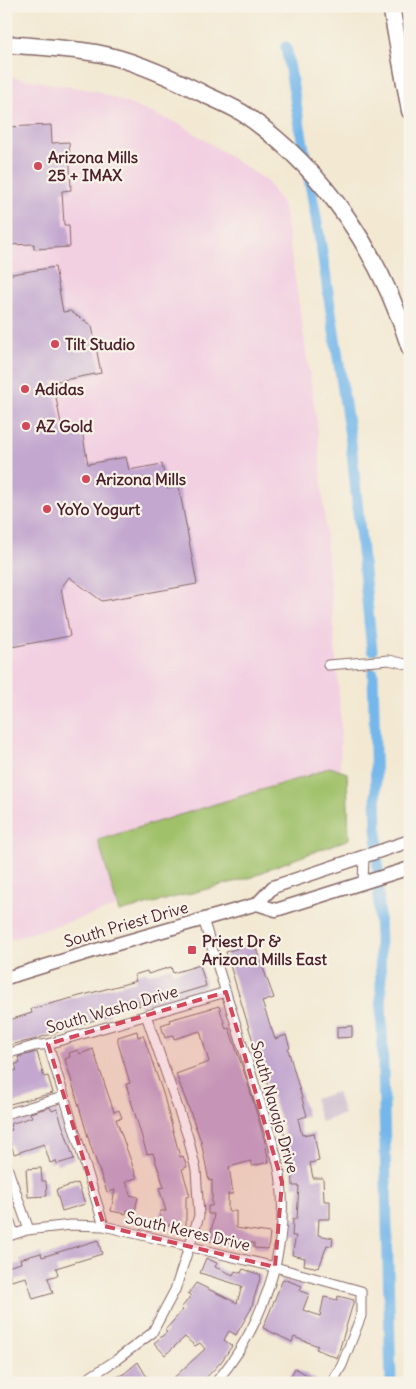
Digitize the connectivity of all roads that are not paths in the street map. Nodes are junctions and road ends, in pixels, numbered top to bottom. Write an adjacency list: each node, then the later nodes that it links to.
1 (390, 6): 3 (highway)
2 (6, 44): 4 (highway)
3 (410, 111)
4 (410, 348)
5 (328, 665): 6 (street)
6 (410, 665)
7 (410, 840): 8 (main road, South Priest Drive)
8 (366, 855): 10 (street); 11 (main road, South Priest Drive)
9 (410, 868): 10 (main road, South Priest Drive)
10 (366, 882): 11 (main road, South Priest Drive)
11 (257, 904): 12 (main road, South Priest Drive)
12 (203, 919): 13 (main road, South Priest Drive); 14 (street, South Navajo Drive)
13 (6, 978)
14 (226, 992): 15 (street, South Washo Drive); 26 (street, South Navajo Drive)
15 (146, 1015): 16 (street, South Washo Drive); 25 (street)
16 (48, 1044): 17 (street, South Washo Drive); 18 (street)
17 (6, 1054)
18 (63, 1097): 19 (street); 22 (street)
19 (9, 1114)
20 (7, 1169): 23 (street)
21 (6, 1210): 24 (street)
22 (104, 1226): 23 (street, South Keres Drive); 25 (street, South Keres Drive)
23 (29, 1230): 24 (street, South Keres Drive)
24 (10, 1236)
25 (190, 1246): 26 (street, South Keres Drive); 27 (street)
26 (275, 1267): 28 (street, South Navajo Drive); 29 (street, South Keres Drive)
27 (81, 1383)
28 (216, 1383)
29 (332, 1383)

